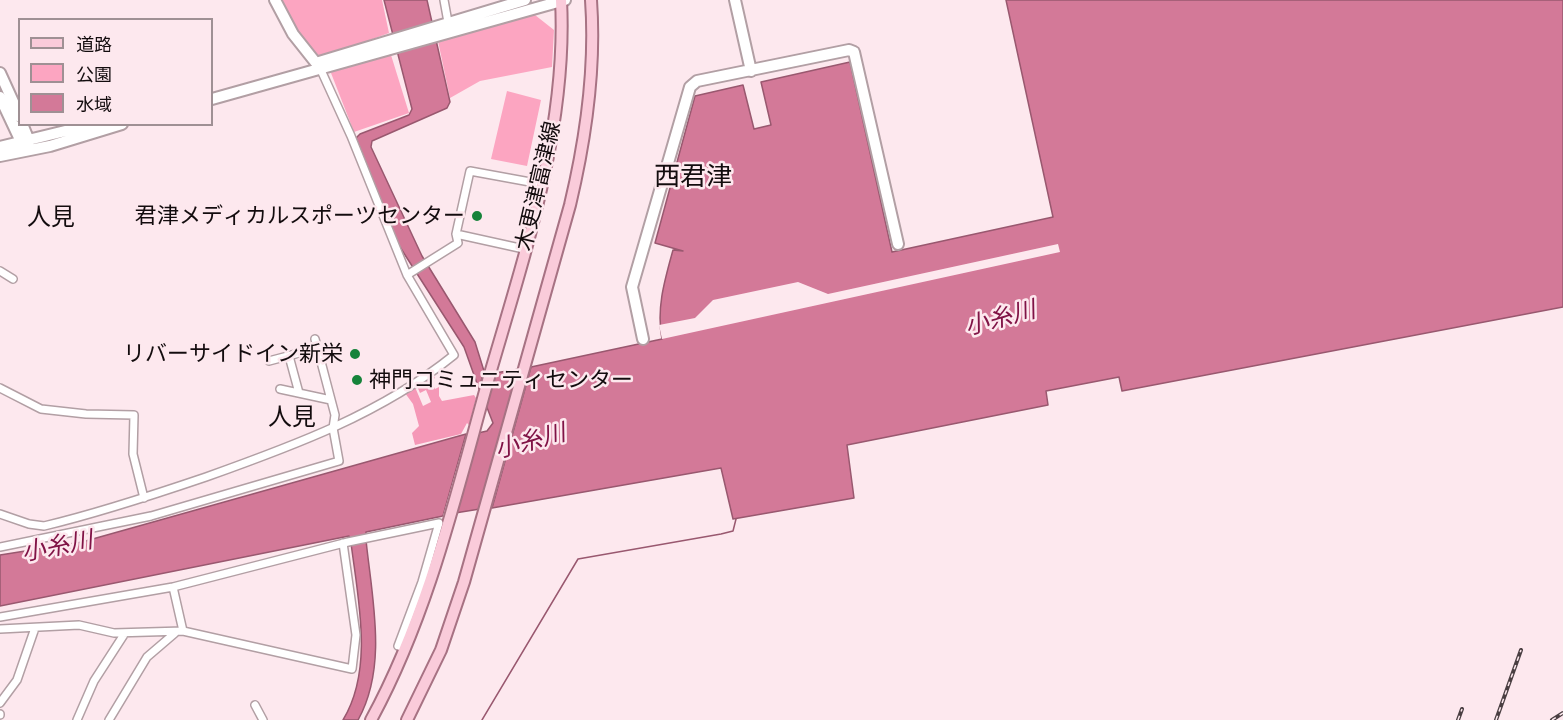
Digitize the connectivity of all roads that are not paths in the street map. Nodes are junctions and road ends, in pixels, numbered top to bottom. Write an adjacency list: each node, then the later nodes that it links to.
1 (276, 0): 9 (street)
2 (444, 0): 7 (street)
3 (525, 0): 7 (street)
4 (562, 0): 8 (street); 22 (main road, 木更津富津線)
5 (591, 0): 56 (main road, 木更津富津線)
6 (735, 0): 10 (street)
7 (448, 22): 8 (street)
8 (437, 30): 9 (street)
9 (318, 65): 12 (street); 14 (street); 27 (street)
10 (751, 70): 24 (street); 30 (street)
11 (0, 73): 15 (street)
12 (213, 92)
13 (0, 97): 19 (street)
14 (213, 99)
15 (18, 113)
16 (22, 126): 19 (street)
17 (88, 126): 19 (street)
18 (113, 126): 19 (street)
19 (26, 145): 20 (street); 21 (street)
20 (0, 147)
21 (0, 156)
22 (541, 184): 23 (street); 25 (main road, 木更津富津線)
23 (456, 234): 25 (street); 27 (street)
24 (898, 244)
25 (524, 249): 49 (main road, 木更津富津線)
26 (0, 271): 28 (street)
27 (409, 273): 38 (street)
28 (13, 279)
29 (315, 339): 31 (street)
30 (643, 339)
31 (318, 348): 32 (street); 37 (street)
32 (289, 356): 33 (street); 36 (street)
33 (269, 361)
34 (0, 388): 39 (street)
35 (280, 389): 36 (street)
36 (299, 393): 37 (street)
37 (332, 400): 38 (street)
38 (333, 428): 39 (street); 42 (street)
39 (144, 498): 40 (street)
40 (0, 514)
41 (346, 542): 43 (street); 47 (street); 49 (street)
42 (0, 547)
43 (173, 587): 44 (street); 47 (street)
44 (0, 617)
45 (36, 628): 46 (street); 48 (street); 50 (street)
46 (0, 629)
47 (179, 632): 48 (street); 53 (street)
48 (125, 633): 52 (street)
49 (405, 648): 55 (main road)
50 (0, 703)
51 (255, 705): 54 (street)
52 (76, 720)
53 (109, 720)
54 (263, 720)
55 (371, 720)
56 (407, 720)

